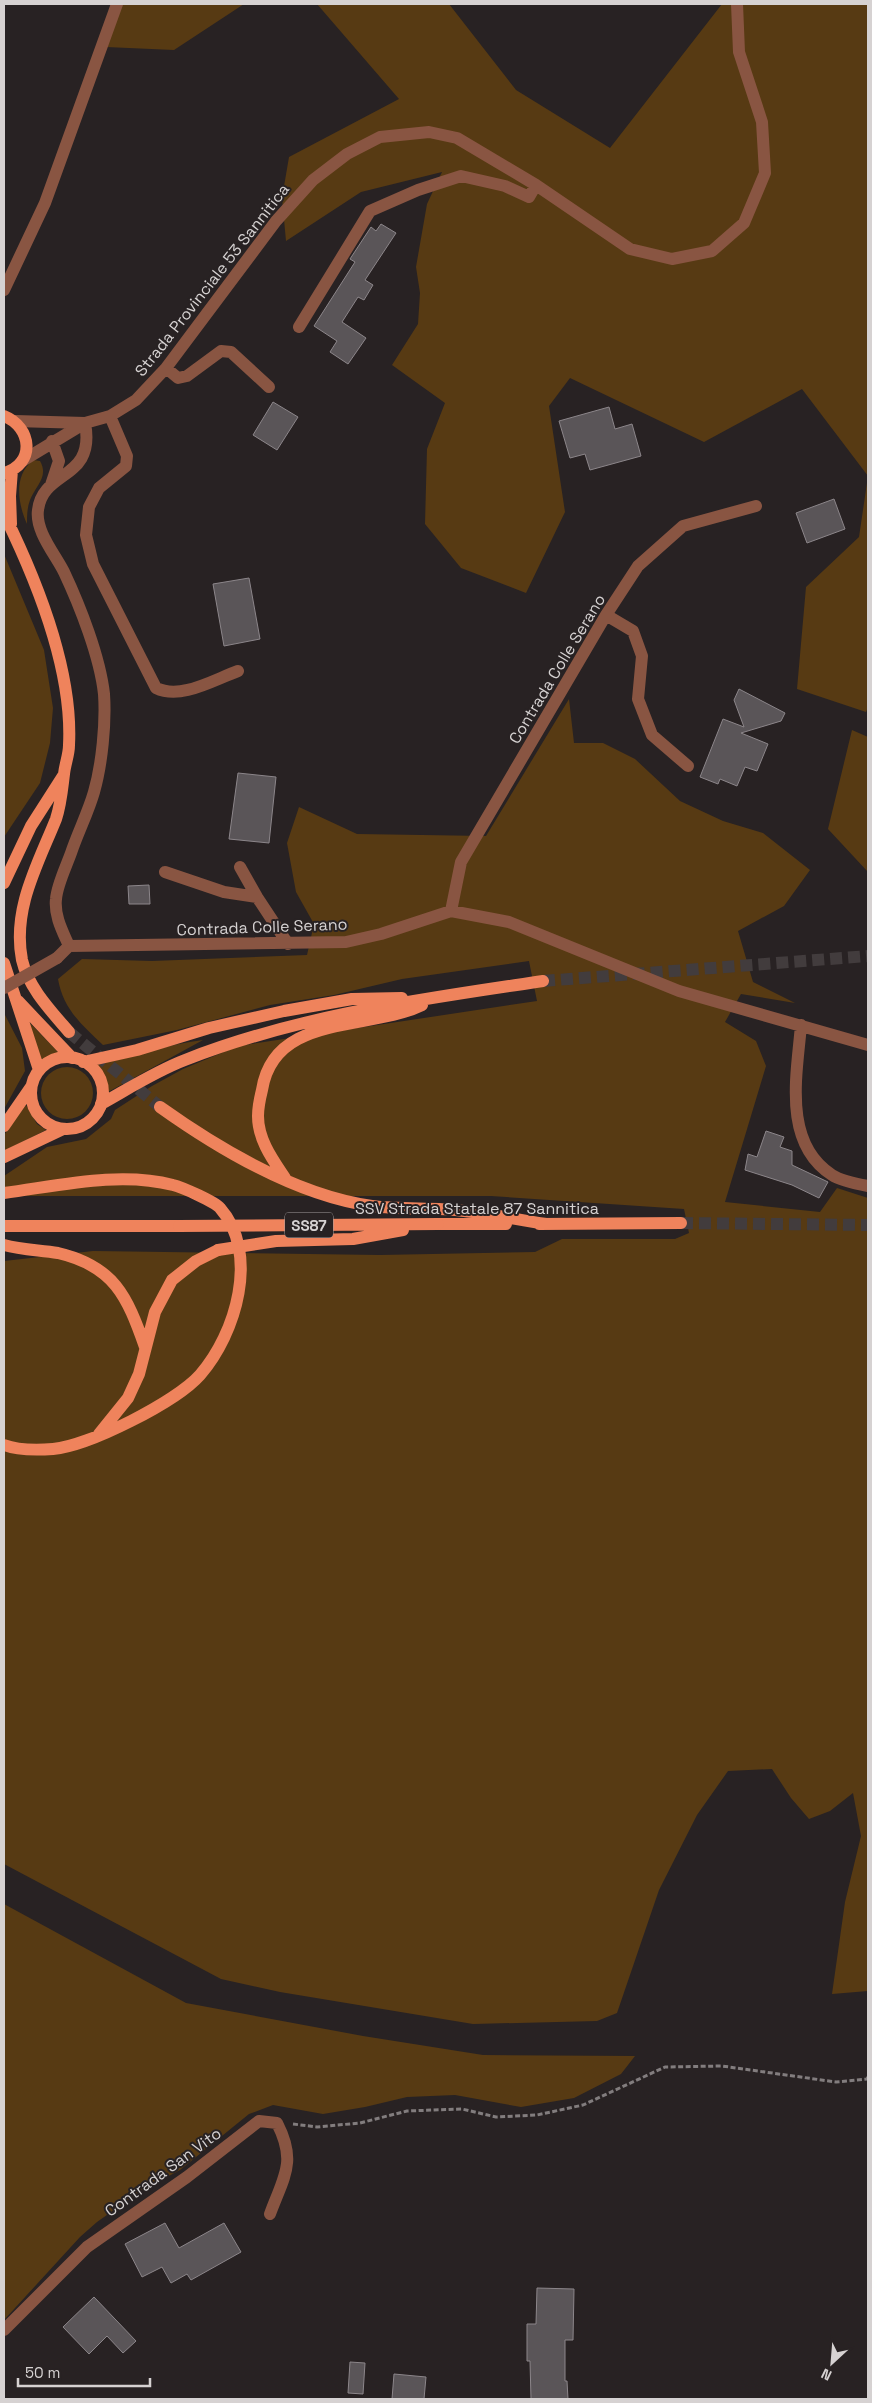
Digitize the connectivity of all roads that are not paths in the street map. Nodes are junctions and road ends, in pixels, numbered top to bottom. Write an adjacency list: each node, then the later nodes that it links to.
1 (117, 4): 4 (street)
2 (737, 4): 3 (street, Strada Provinciale 53 Sannitica)
3 (536, 185): 5 (street); 6 (street, Strada Provinciale 53 Sannitica)
4 (4, 290)
5 (299, 327)
6 (166, 368): 7 (street); 8 (street, Strada Provinciale 53 Sannitica)
7 (269, 387)
8 (110, 416): 10 (street, Strada Provinciale 53 Sannitica); 18 (street)
9 (7, 418): 10 (street, Strada Provinciale 53 Sannitica); 12 (main road, Strada Provinciale 53 Sannitica)
10 (85, 424): 11 (street, Strada Provinciale 53 Sannitica); 13 (street)
11 (52, 442): 12 (street, Strada Provinciale 53 Sannitica); 13 (street)
12 (13, 468): 16 (main road)
13 (51, 485): 27 (street)
14 (756, 506): 17 (street, Contrada Colle Serano)
15 (4, 514): 16 (main road)
16 (12, 531): 20 (main road)
17 (606, 615): 19 (street); 25 (street, Contrada Colle Serano)
18 (238, 671)
19 (688, 766)
20 (64, 774): 23 (main road); 33 (main road)
21 (240, 867): 24 (street)
22 (165, 872): 24 (street)
23 (4, 883)
24 (256, 897): 26 (street)
25 (451, 912): 26 (street, Contrada Colle Serano); 32 (street, Contrada Colle Serano)
26 (288, 944): 27 (street, Contrada Colle Serano)
27 (69, 946): 30 (street, bridge)
28 (4, 963): 30 (main road)
29 (544, 981): 31 (main road)
30 (8, 992): 35 (main road); 36 (main road)
31 (437, 997): 35 (main road); 38 (main road); 43 (main road)
32 (801, 1025): 34 (street, Contrada Colle Serano); 44 (street)
33 (69, 1032)
34 (868, 1045)
35 (78, 1060): 36 (main road); 38 (main road)
36 (40, 1070): 37 (main road)
37 (32, 1087): 40 (main road); 41 (main road)
38 (101, 1104): 41 (main road)
39 (160, 1107): 43 (main road)
40 (4, 1126)
41 (63, 1129): 42 (main road)
42 (4, 1156)
43 (285, 1178): 48 (main road)
44 (868, 1186)
45 (4, 1193): 54 (main road)
46 (681, 1223): 48 (main road, SSV Strada Statale 87 Sannitica / SS87)
47 (438, 1224): 48 (main road, SSV Strada Statale 87 Sannitica / SS87); 49 (main road, SSV Strada Statale 87 Sannitica / SS87, bridge); 53 (main road, bridge)
48 (546, 1224)
49 (4, 1226)
50 (4, 1245): 52 (main road)
51 (4, 1250): 52 (main road)
52 (24, 1250): 53 (main road)
53 (144, 1347): 54 (main road)
54 (97, 1436): 55 (main road)
55 (4, 1445)
56 (270, 2214): 57 (street, Contrada San Vito)
57 (4, 2330)

